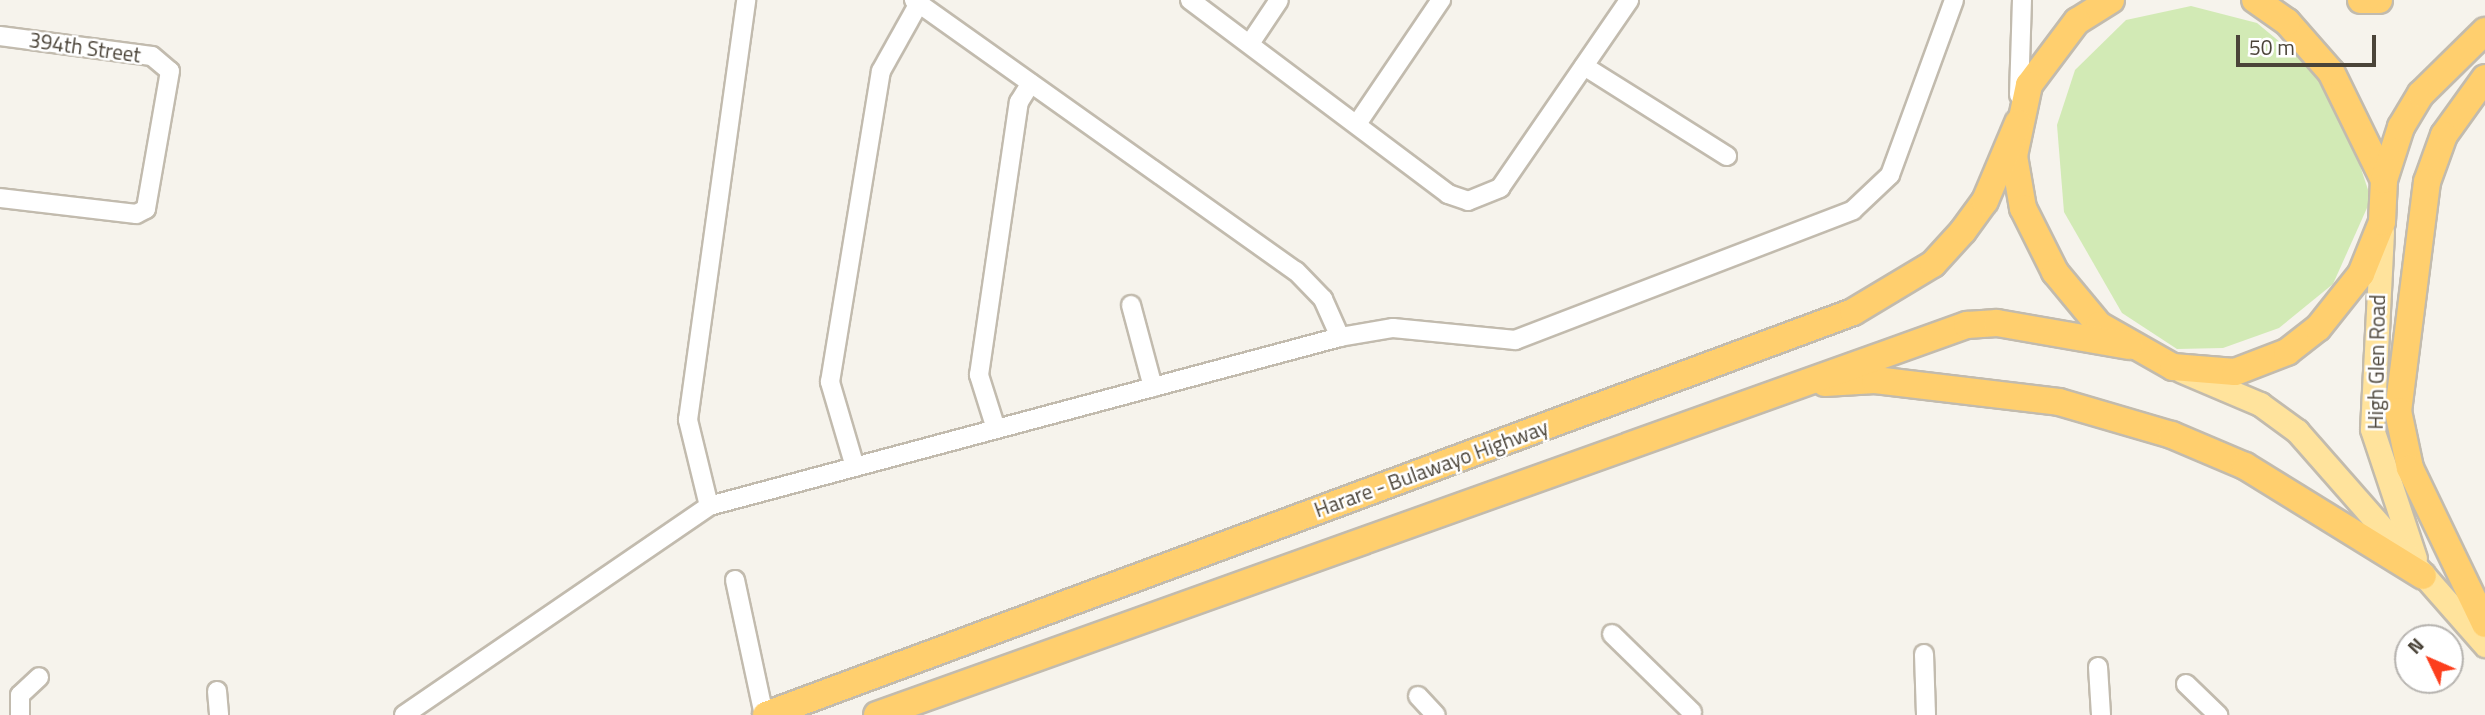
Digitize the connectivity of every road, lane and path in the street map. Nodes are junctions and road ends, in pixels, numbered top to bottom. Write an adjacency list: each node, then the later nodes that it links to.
1 (746, 0): 33 (street)
2 (1190, 0): 15 (street)
3 (1279, 0): 15 (street)
4 (1441, 0): 20 (street)
5 (1629, 0): 16 (street)
6 (1954, 0): 26 (street)
7 (2022, 0): 19 (street)
8 (2111, 0): 19 (highway, Harare - Bulawayo Highway)
9 (2255, 0): 22 (highway, Harare - Bulawayo Highway)
10 (2361, 0): 11 (highway)
11 (2379, 0)
12 (917, 2): 18 (street); 32 (street)
13 (2485, 31): 22 (highway, Harare - Bulawayo Highway)
14 (0, 36): 23 (street, 394th Street)
15 (1251, 42): 20 (street)
16 (1584, 66): 20 (street); 21 (street)
17 (2485, 78): 36 (highway)
18 (1031, 83): 26 (street); 31 (street)
19 (2018, 123): 27 (highway, Harare - Bulawayo Highway); 49 (highway, Harare - Bulawayo Highway)
20 (1357, 124)
21 (1727, 156)
22 (2384, 180): 24 (highway, Harare - Bulawayo Highway)
23 (0, 198)
24 (2382, 222): 28 (highway, Harare - Bulawayo Highway); 34 (main road, High Glen Road)
25 (1131, 305): 30 (street)
26 (1340, 337): 30 (street)
27 (2129, 346): 28 (highway, Harare - Bulawayo Highway); 29 (highway, Harare - Bulawayo Highway)
28 (2173, 368): 34 (main road, High Glen Road)
29 (1797, 384): 34 (highway); 50 (highway, Harare - Bulawayo Highway)
30 (1153, 387): 31 (street)
31 (996, 429): 32 (street)
32 (855, 467): 33 (street)
33 (709, 506): 48 (street)
34 (2423, 576): 38 (main road, High Glen Road)
35 (735, 580): 49 (street)
36 (2485, 624)
37 (1612, 634): 45 (street)
38 (2485, 645)
39 (1924, 654): 52 (street)
40 (2098, 667): 53 (street)
41 (39, 677): 46 (street)
42 (2186, 684): 54 (street)
43 (217, 691): 47 (street)
44 (1418, 696): 51 (street)
45 (1697, 714)
46 (20, 715)
47 (219, 715)
48 (404, 715)
49 (765, 715)
50 (877, 715)
51 (1436, 715)
52 (1926, 715)
53 (2101, 715)
54 (2218, 715)

